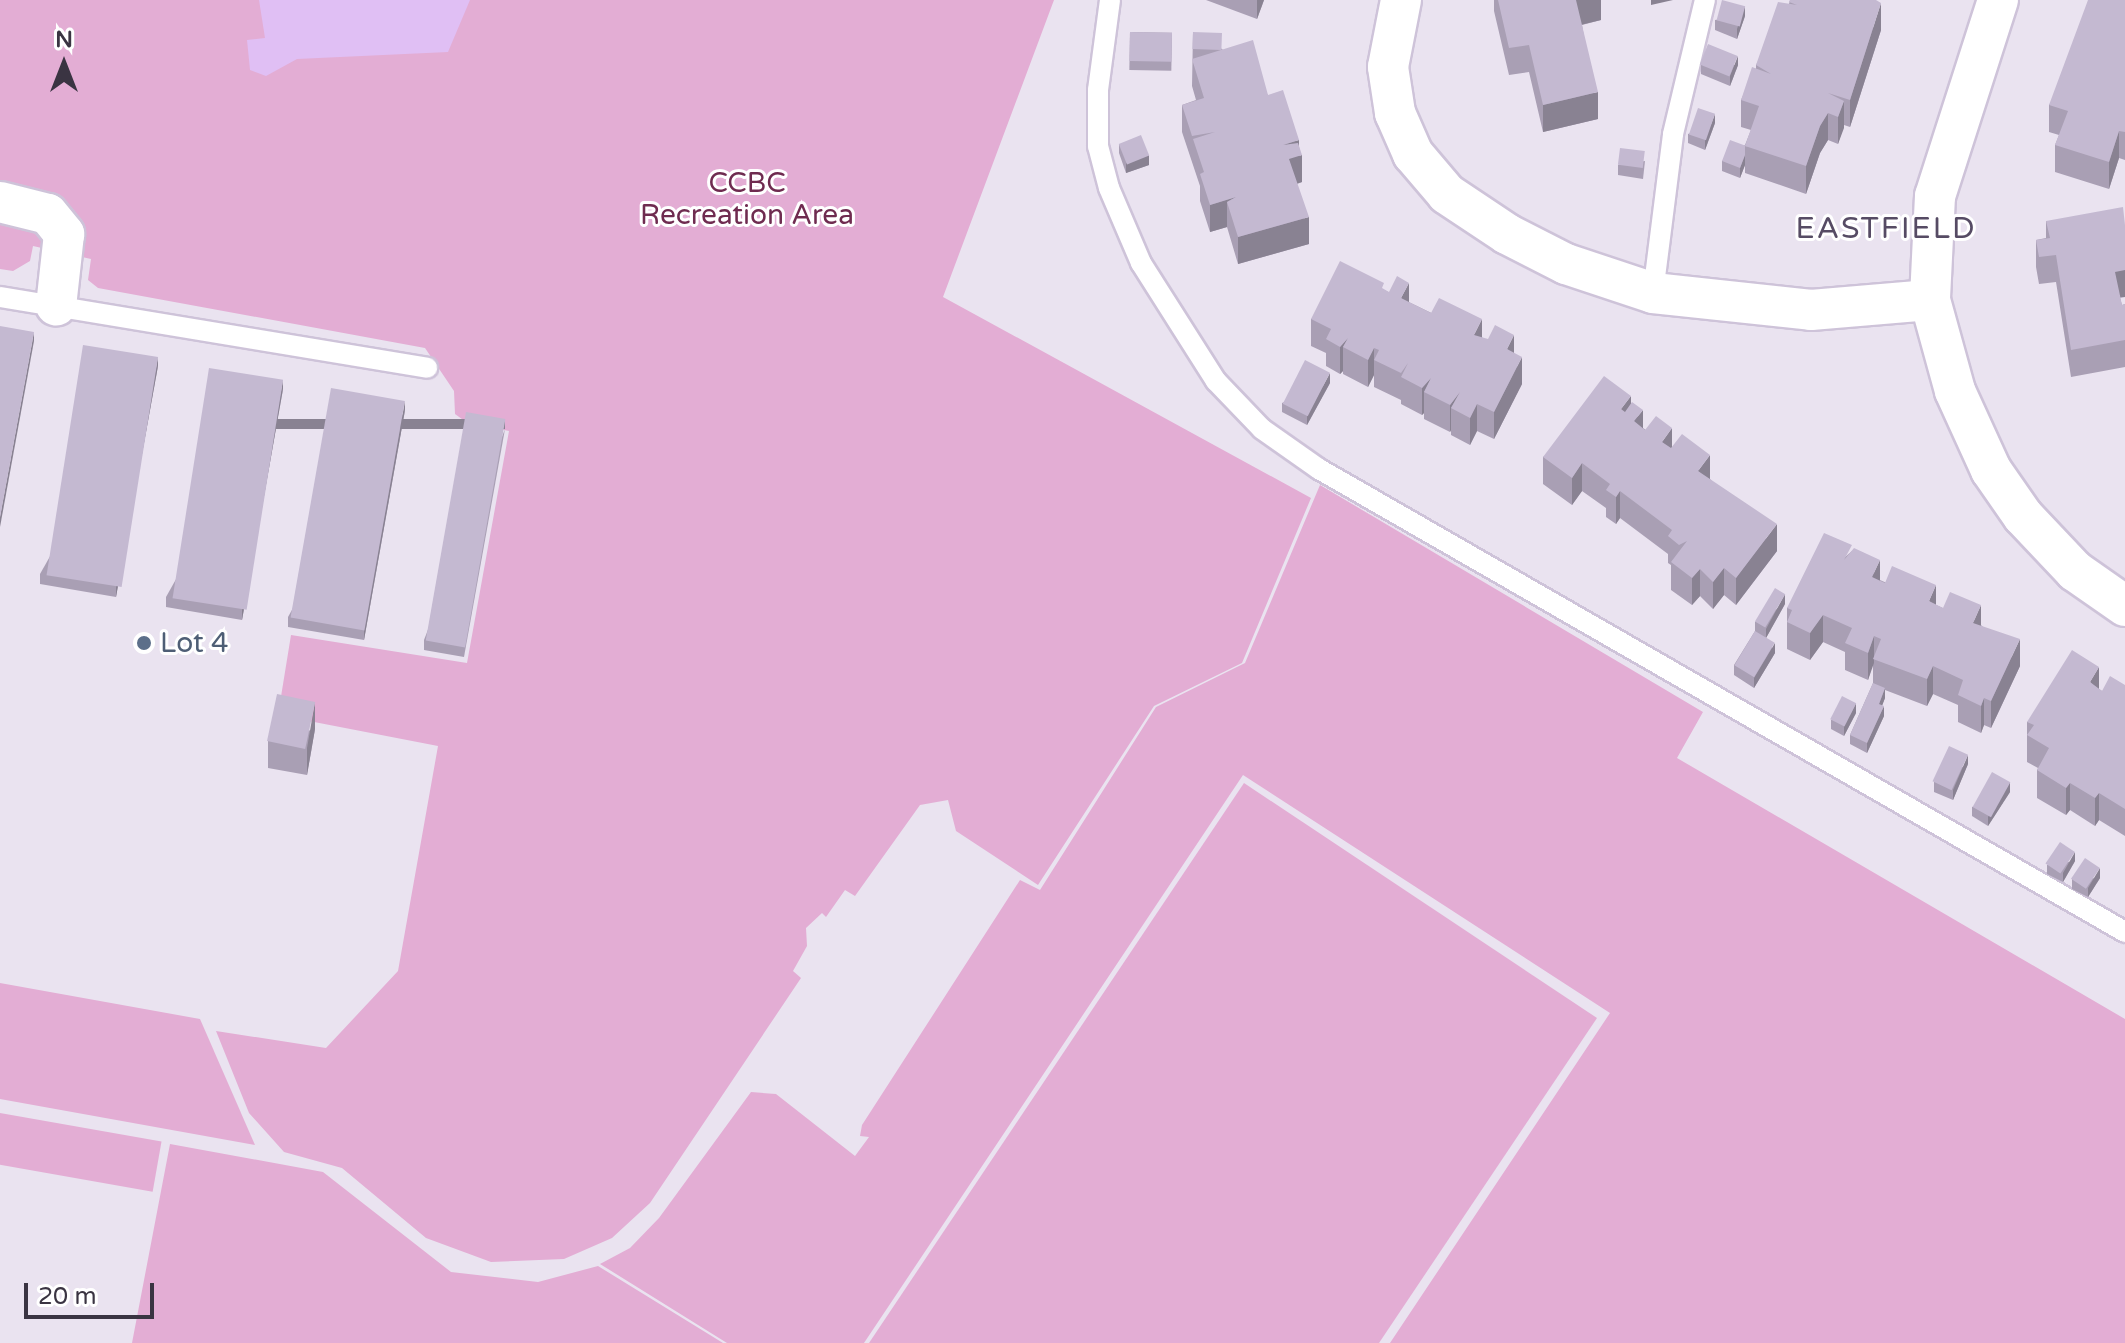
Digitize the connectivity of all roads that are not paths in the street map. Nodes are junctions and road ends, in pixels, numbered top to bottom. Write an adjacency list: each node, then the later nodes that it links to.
1 (1110, 0): 12 (lane)
2 (1401, 0): 6 (street)
3 (1705, 0): 6 (lane)
4 (1998, 0): 8 (street)
5 (0, 202): 9 (street)
6 (1653, 293): 8 (street)
7 (0, 297): 9 (lane)
8 (1930, 300): 11 (street)
9 (56, 306): 10 (lane)
10 (427, 368)
11 (2125, 606)
12 (2125, 932)

